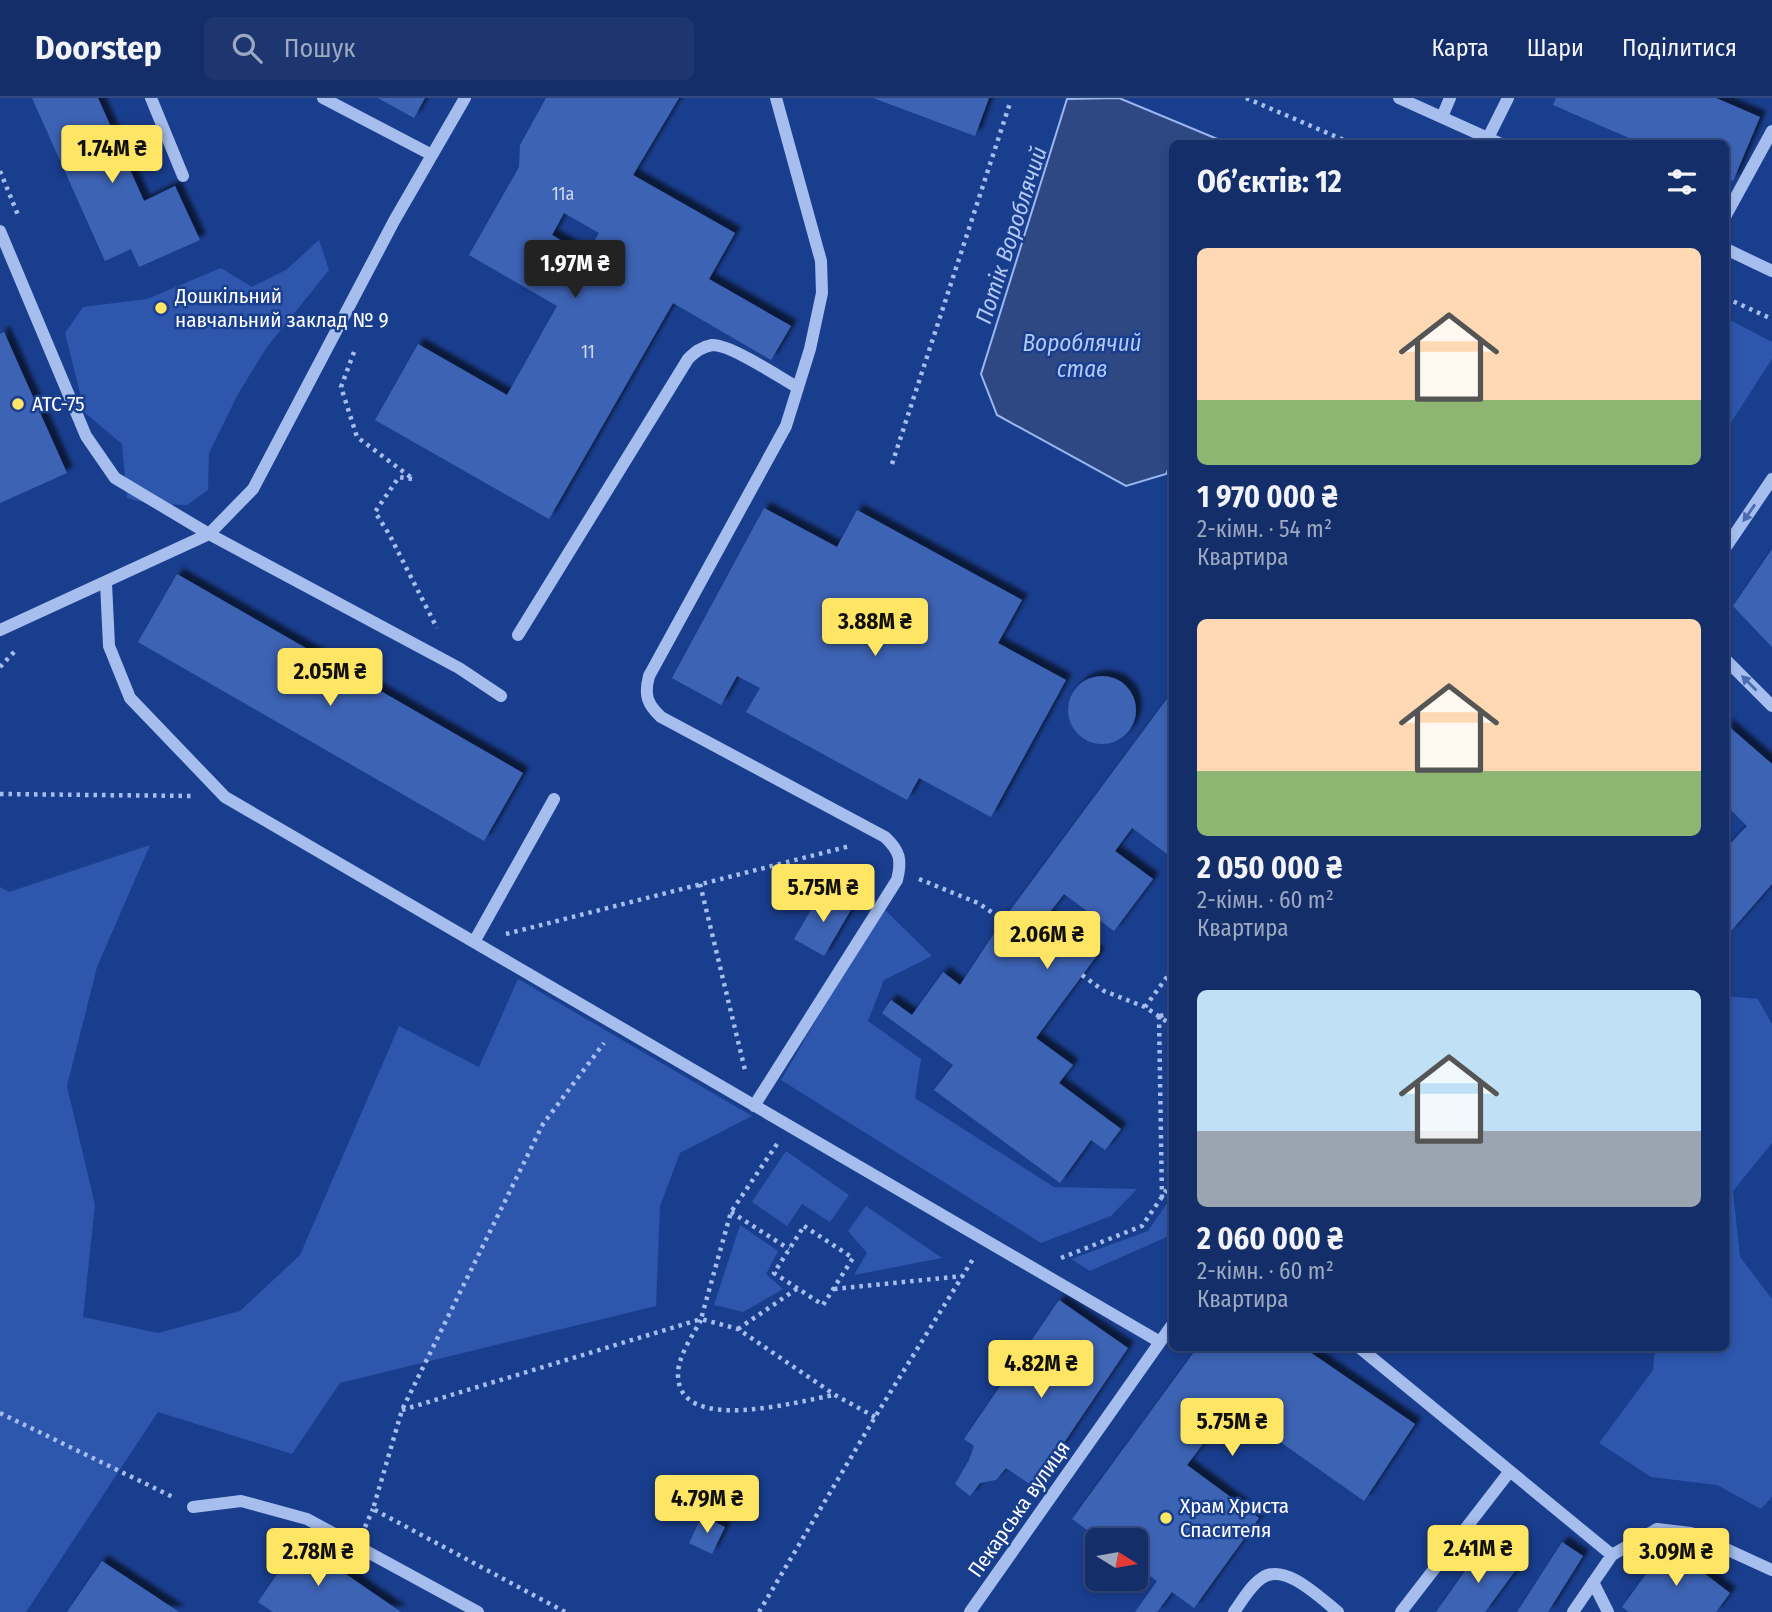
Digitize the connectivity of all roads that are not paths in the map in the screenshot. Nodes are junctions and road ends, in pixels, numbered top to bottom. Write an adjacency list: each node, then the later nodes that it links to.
1 (151, 98): 13 (street)
2 (323, 98): 12 (street)
3 (465, 98): 12 (street)
4 (776, 98): 18 (street)
5 (1399, 98): 8 (street)
6 (1450, 98): 8 (street)
7 (1508, 98): 11 (street)
8 (1442, 117): 10 (street)
9 (1772, 131): 14 (street)
10 (1492, 140)
11 (1494, 140)
12 (432, 155): 20 (street)
13 (183, 176)
14 (1729, 210)
15 (0, 232): 20 (street)
16 (1729, 250): 17 (street)
17 (1772, 271)
18 (797, 387): 24 (street); 30 (street)
19 (1772, 479): 21 (street, one-way to 21)
20 (209, 534): 22 (street); 26 (street)
21 (1729, 543)
22 (106, 583): 23 (street); 29 (street)
23 (0, 630)
24 (518, 635)
25 (1729, 663): 27 (street, one-way to 25)
26 (501, 696)
27 (1772, 706)
28 (554, 799): 29 (street)
29 (474, 942): 30 (street)
30 (754, 1105): 32 (street)
31 (1169, 1329): 32 (street, Пекарська вулиця)
32 (1160, 1342): 40 (street, Пекарська вулиця)
33 (1364, 1351): 34 (street)
34 (1510, 1471): 36 (street); 43 (street)
35 (193, 1507): 39 (street)
36 (1612, 1555): 37 (street); 38 (street)
37 (1772, 1570)
38 (1593, 1582): 44 (street); 45 (street)
39 (478, 1612)
40 (970, 1612)
41 (1234, 1612): 42 (street)
42 (1338, 1612)
43 (1401, 1612)
44 (1573, 1612)
45 (1608, 1612)

